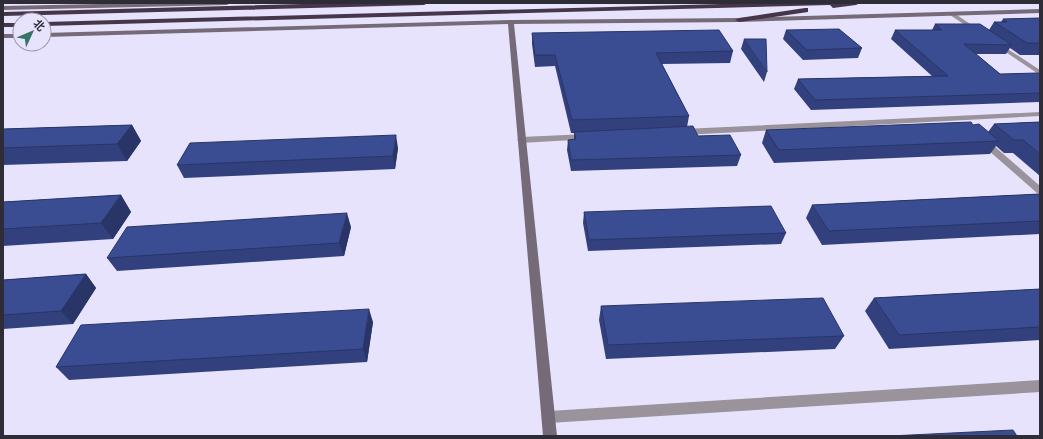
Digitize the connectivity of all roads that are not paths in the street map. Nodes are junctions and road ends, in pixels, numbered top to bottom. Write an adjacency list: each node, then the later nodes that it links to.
1 (227, 3): 7 (main road)
2 (336, 3): 6 (main road)
3 (424, 3): 6 (highway)
4 (840, 3): 13 (highway)
5 (856, 3): 11 (highway)
6 (393, 4): 9 (highway)
7 (3, 8)
8 (1040, 11): 10 (main road)
9 (3, 14)
10 (952, 14): 11 (main road); 15 (street)
11 (739, 20): 12 (main road)
12 (511, 22): 14 (main road); 22 (main road)
13 (52, 24)
14 (52, 35)
15 (984, 35)
16 (990, 39): 17 (street)
17 (1040, 73)
18 (1040, 114): 19 (street)
19 (672, 133)
20 (976, 135): 23 (street)
21 (593, 136): 22 (street)
22 (521, 140): 25 (main road)
23 (1040, 191)
24 (1040, 386): 25 (street)
25 (549, 417): 26 (main road)
26 (550, 436)

